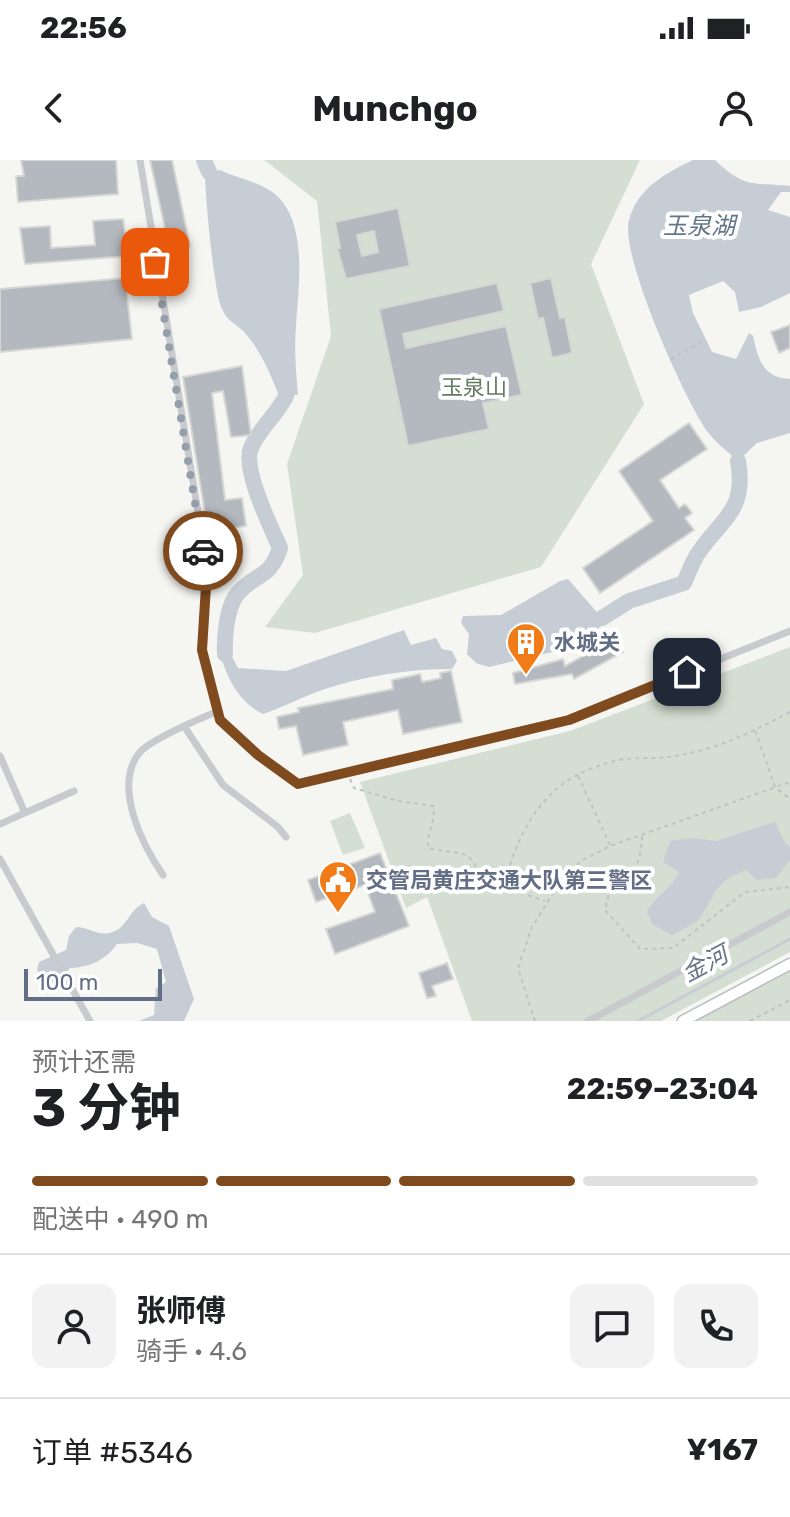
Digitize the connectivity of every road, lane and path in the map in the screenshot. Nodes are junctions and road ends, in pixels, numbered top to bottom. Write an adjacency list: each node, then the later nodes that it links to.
1 (140, 160): 5 (street)
2 (705, 339): 3 (path)
3 (671, 360)
4 (790, 631): 10 (street)
5 (218, 711): 7 (street); 10 (street)
6 (790, 712): 8 (path)
7 (184, 726): 19 (street); 22 (street)
8 (755, 730): 11 (path); 13 (path)
9 (0, 756): 16 (street)
10 (347, 773): 24 (path)
11 (578, 776): 20 (path); 24 (path)
12 (790, 782): 13 (path)
13 (775, 787): 15 (path); 18 (path)
14 (74, 791): 16 (street)
15 (790, 799)
16 (25, 813): 17 (street)
17 (0, 824)
18 (642, 835): 20 (path); 23 (path)
19 (286, 837)
20 (610, 846): 25 (path)
21 (0, 859): 29 (street)
22 (163, 875)
23 (790, 887)
24 (503, 888): 25 (path)
25 (546, 901): 30 (path)
26 (790, 912): 31 (street)
27 (790, 964): 32 (street)
28 (790, 1000): 33 (path)
29 (90, 1021)
30 (535, 1021)
31 (588, 1021)
32 (683, 1021)
33 (750, 1021)

